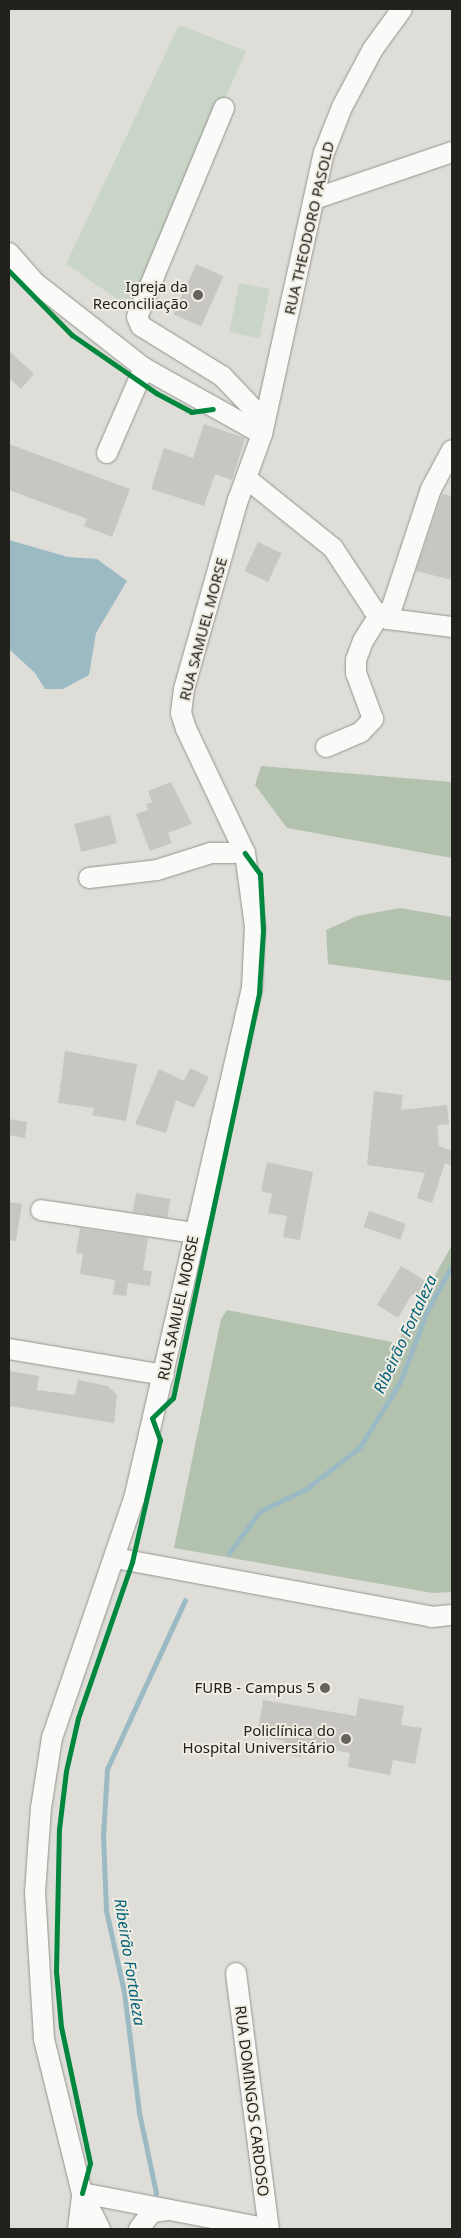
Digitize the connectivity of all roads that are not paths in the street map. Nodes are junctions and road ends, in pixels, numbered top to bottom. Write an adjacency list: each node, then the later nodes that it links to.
1 (402, 9): 4 (street, RUA THEODORO PASOLD)
2 (224, 108): 7 (street)
3 (452, 152): 4 (street)
4 (314, 199): 7 (street, RUA THEODORO PASOLD)
5 (9, 254): 6 (street)
6 (144, 368): 7 (street); 9 (street)
7 (264, 428): 10 (street, RUA SAMUEL MORSE)
8 (452, 450): 11 (street)
9 (107, 453)
10 (246, 478): 11 (street); 14 (street, RUA SAMUEL MORSE)
11 (384, 617): 12 (street); 13 (street)
12 (452, 627)
13 (326, 747)
14 (244, 853): 15 (street); 17 (street, RUA SAMUEL MORSE)
15 (90, 878)
16 (41, 1210): 17 (street)
17 (195, 1233): 19 (street, RUA SAMUEL MORSE)
18 (9, 1349): 19 (street)
19 (164, 1375): 20 (street, RUA SAMUEL MORSE)
20 (116, 1558): 21 (street); 23 (street, RUA SAMUEL MORSE)
21 (452, 1615)
22 (236, 1973): 28 (street, RUA DOMINGOS CARDOSO)
23 (82, 2193): 24 (street); 25 (street, RUA SAMUEL MORSE); 26 (street, RUA SAMUEL MORSE)
24 (172, 2209): 27 (street); 28 (street)
25 (78, 2229)
26 (100, 2229)
27 (139, 2229)
28 (269, 2229)

